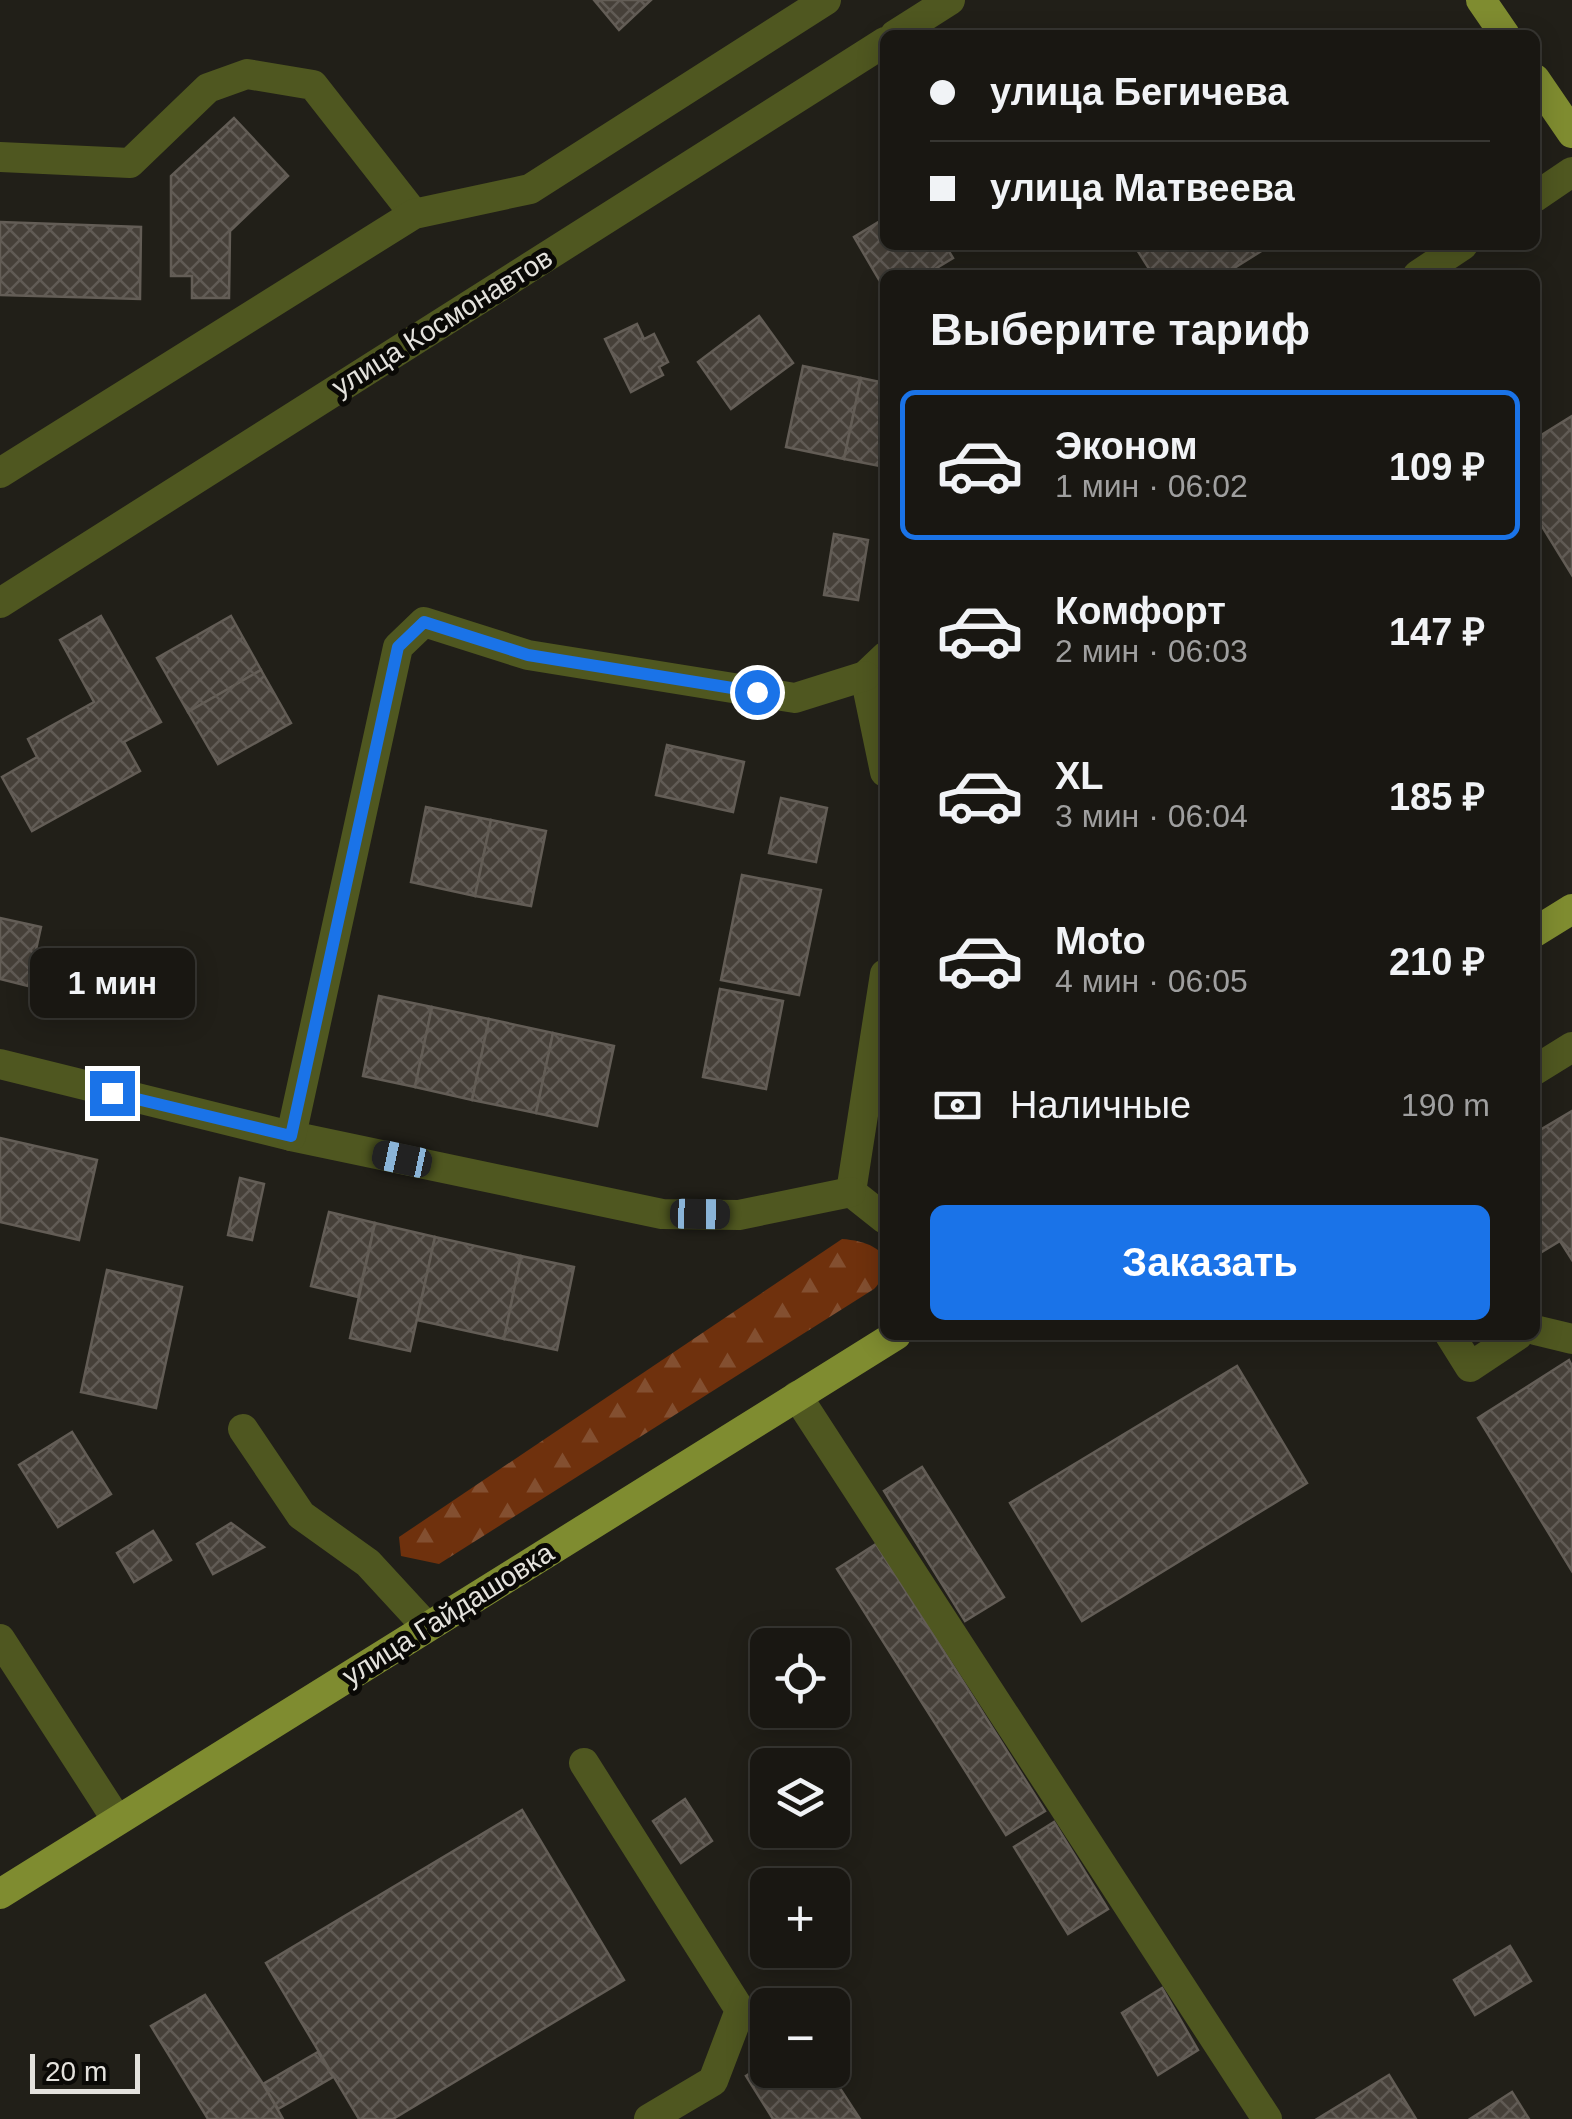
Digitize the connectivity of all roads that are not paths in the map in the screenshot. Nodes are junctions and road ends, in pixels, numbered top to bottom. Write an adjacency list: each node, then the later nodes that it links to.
1 (826, 0): 12 (street)
2 (950, 0): 4 (street)
3 (1481, 0): 5 (main road)
4 (903, 30)
5 (1502, 30)
6 (880, 45): 16 (street, улица Космонавтов)
7 (1540, 85): 8 (main road)
8 (1572, 133)
9 (0, 157): 12 (street)
10 (1572, 172): 11 (street)
11 (1540, 194)
12 (414, 214): 15 (street)
13 (1456, 250): 14 (street)
14 (1426, 270)
15 (0, 472)
16 (0, 603)
17 (875, 667): 18 (street); 23 (street)
18 (880, 720)
19 (880, 1006): 24 (street)
20 (1572, 1048): 22 (street)
21 (0, 1064): 23 (street)
22 (1540, 1067)
23 (291, 1136): 24 (street)
24 (851, 1192): 25 (street)
25 (880, 1215)
26 (1540, 1331): 30 (street)
27 (888, 1340): 31 (main road, улица Гайдашовка)
28 (1453, 1340): 29 (street)
29 (1510, 1340)
30 (1572, 1340)
31 (797, 1396): 33 (main road, улица Гайдашовка); 39 (street)
32 (243, 1428): 33 (street)
33 (427, 1628): 36 (main road, улица Гайдашовка)
34 (0, 1639): 36 (street)
35 (584, 1762): 38 (street)
36 (117, 1820): 37 (main road, улица Гайдашовка)
37 (0, 1894)
38 (649, 2119)
39 (1267, 2119)

